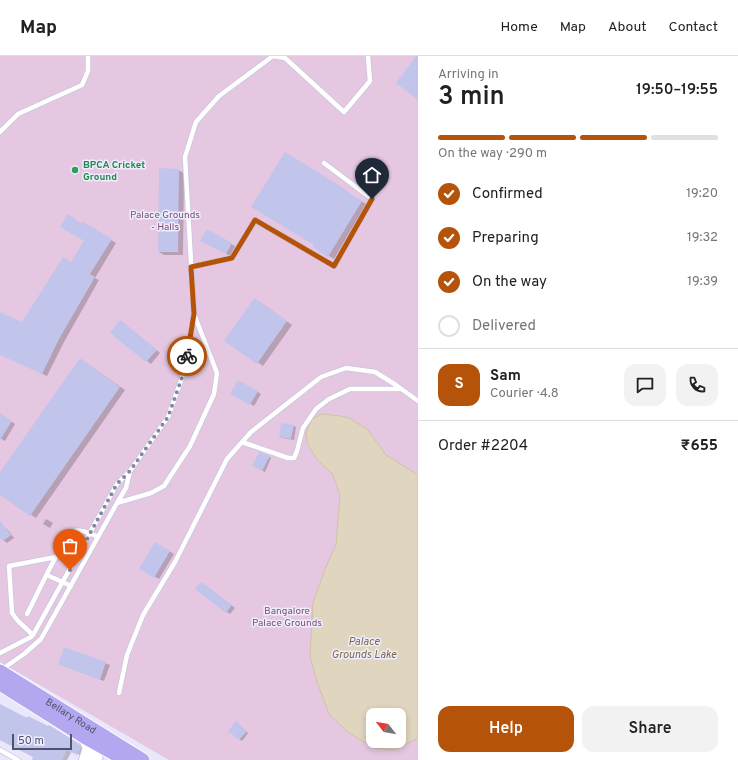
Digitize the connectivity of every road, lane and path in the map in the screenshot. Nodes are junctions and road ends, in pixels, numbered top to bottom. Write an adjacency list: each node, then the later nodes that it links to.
1 (88, 56): 4 (lane)
2 (273, 56): 3 (lane); 6 (lane)
3 (368, 56)
4 (0, 132)
5 (324, 163): 6 (lane)
6 (191, 267): 7 (lane)
7 (194, 314): 11 (lane); 12 (lane)
8 (401, 389): 9 (lane); 10 (lane); 10 (lane)
9 (418, 401)
10 (242, 442): 24 (lane)
11 (130, 471): 12 (lane); 13 (lane)
12 (117, 503): 14 (lane)
13 (90, 533): 14 (lane); 15 (lane); 17 (lane)
14 (98, 537): 18 (lane)
15 (56, 557): 16 (lane); 20 (lane)
16 (47, 575): 17 (lane); 19 (lane)
17 (63, 582): 18 (lane); 20 (lane)
18 (71, 586): 22 (lane)
19 (27, 614)
20 (33, 635): 21 (lane)
21 (0, 654)
22 (0, 671): 31 (main road, Bellary Road)
23 (0, 684): 25 (main road, Bellary Road)
24 (119, 693)
25 (89, 740): 28 (main road); 29 (main road); 30 (main road, Bellary Road)
26 (0, 750): 27 (lane)
27 (18, 760)
28 (85, 760)
29 (96, 760)
30 (125, 760)
31 (143, 760)

